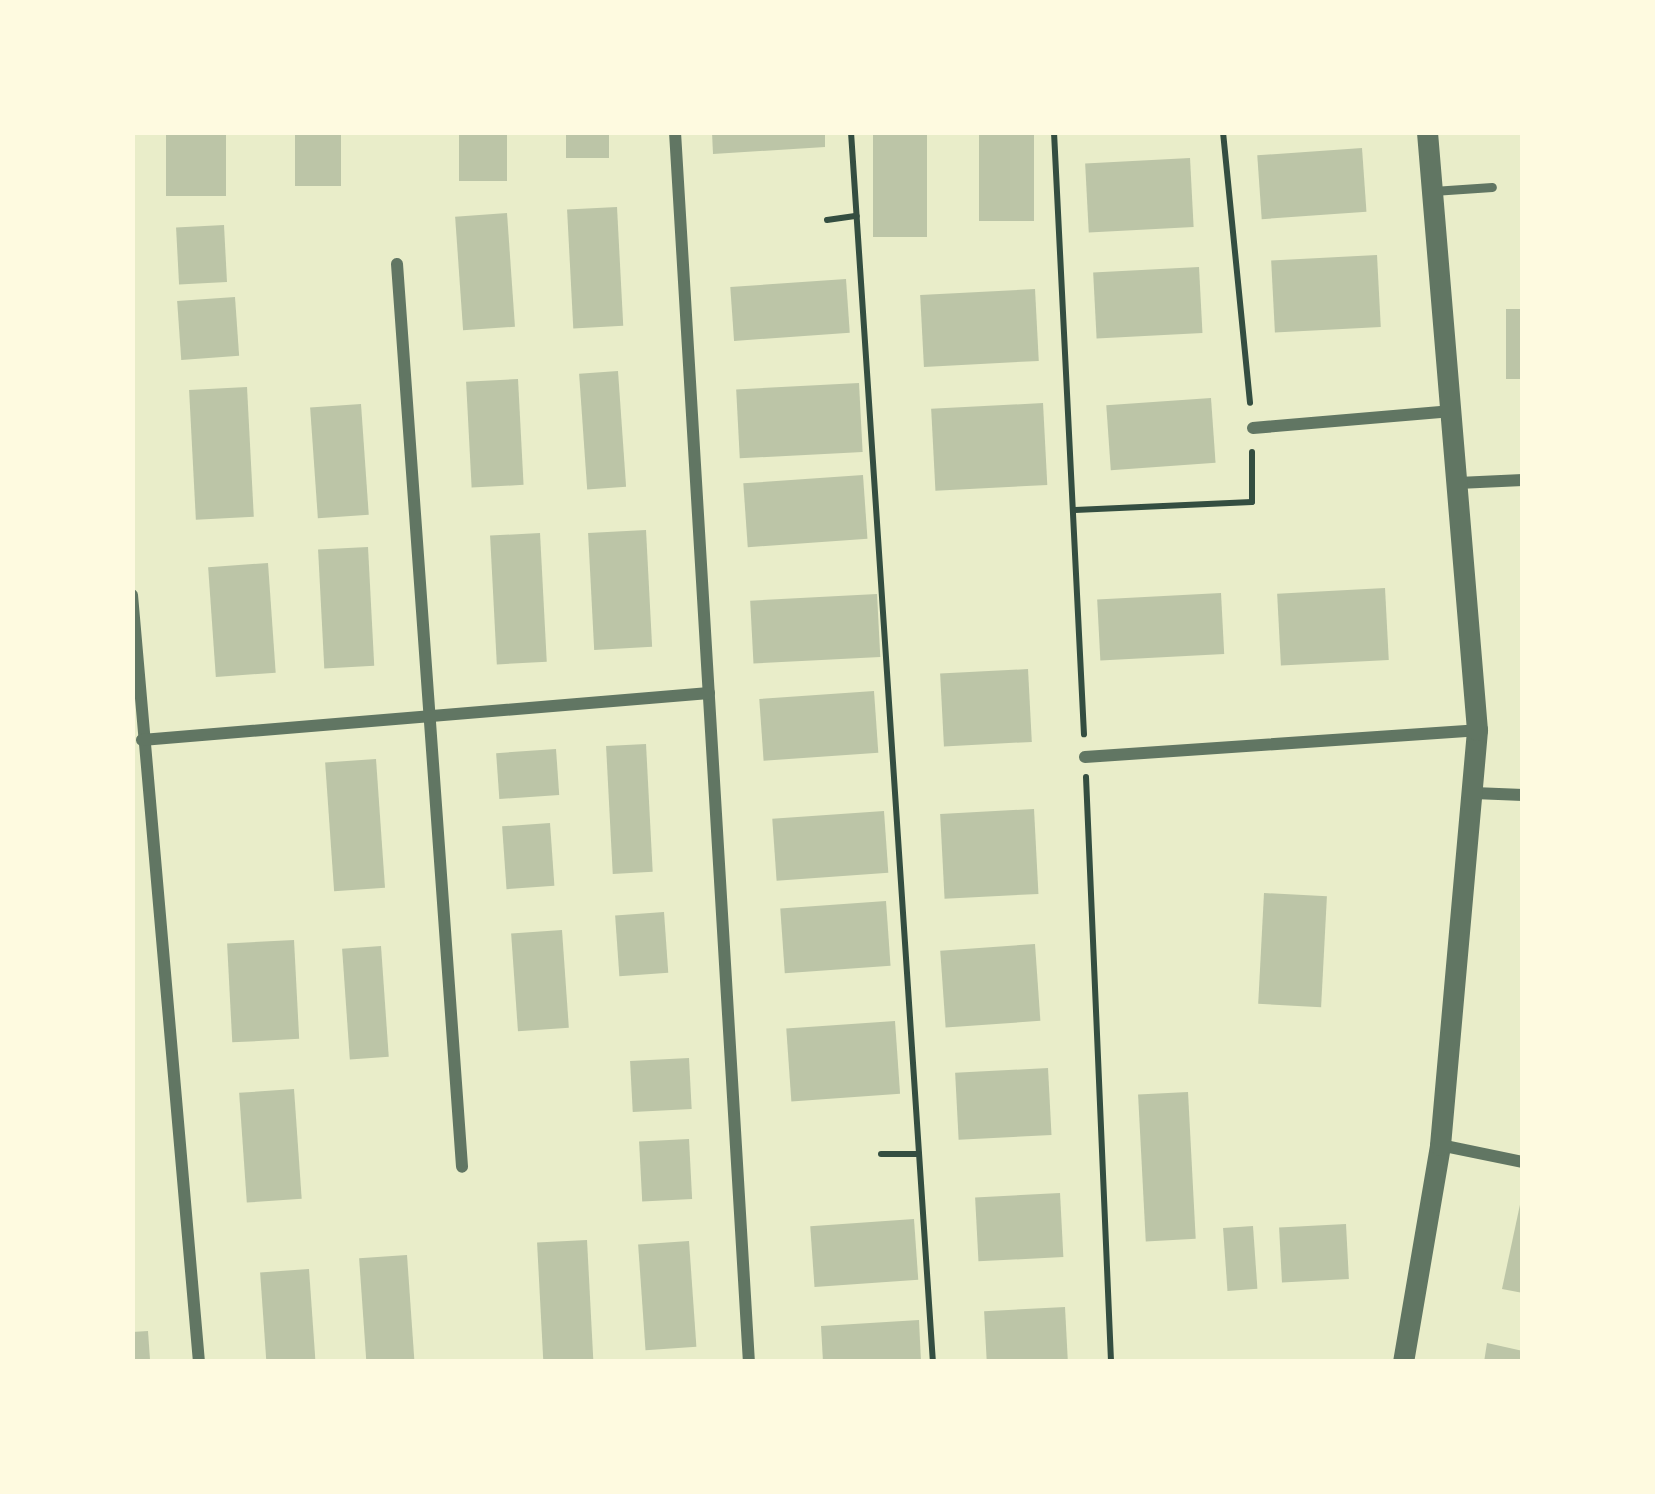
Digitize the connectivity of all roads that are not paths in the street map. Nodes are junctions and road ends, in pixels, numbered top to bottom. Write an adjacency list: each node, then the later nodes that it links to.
1 (675, 132): 11 (street)
2 (1427, 132): 4 (street)
3 (1492, 187): 4 (lane)
4 (1432, 191): 6 (street)
5 (397, 264): 12 (street)
6 (1452, 411): 7 (street); 9 (street)
7 (1253, 428)
8 (1523, 480): 9 (street)
9 (1459, 483): 13 (street)
10 (132, 595): 14 (street)
11 (709, 693): 12 (street); 22 (street)
12 (433, 716): 14 (street); 20 (street)
13 (1477, 730): 15 (street); 16 (street)
14 (142, 740): 21 (street)
15 (1085, 757)
16 (1474, 793): 17 (street); 18 (street)
17 (1523, 795)
18 (1440, 1145): 19 (street); 23 (street)
19 (1523, 1162)
20 (462, 1167)
21 (200, 1362)
22 (749, 1362)
23 (1402, 1362)

